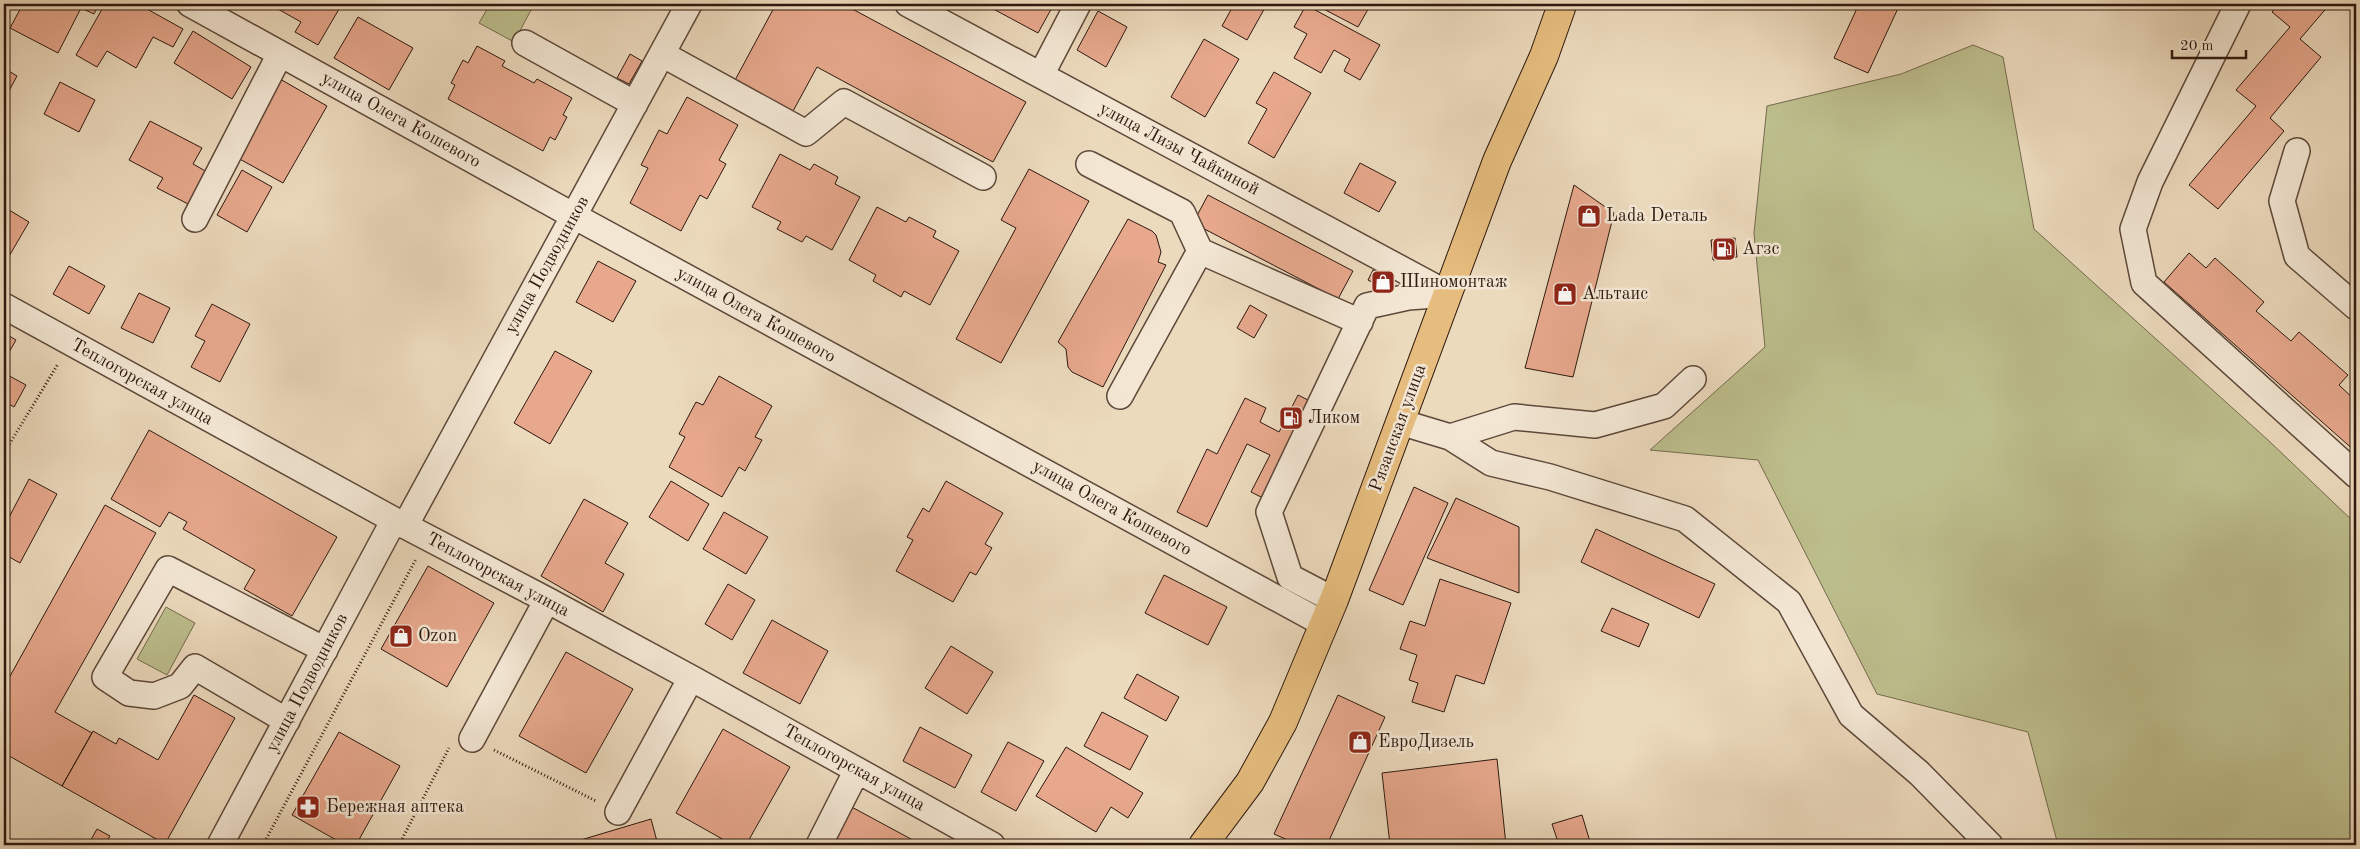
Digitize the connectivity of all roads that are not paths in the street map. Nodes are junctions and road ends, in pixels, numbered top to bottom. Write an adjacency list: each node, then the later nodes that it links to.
1 (190, 4): 8 (street, улица Олега Кошевого)
2 (689, 4): 9 (street, улица Подводников)
3 (908, 4): 10 (street, улица Лизы Чайкиной)
4 (1078, 4): 10 (street)
5 (2238, 4): 26 (street)
6 (1564, 5): 18 (main road, Рязанская улица)
7 (525, 43): 11 (street)
8 (280, 54): 15 (street, улица Олега Кошевого); 16 (street)
9 (662, 54): 11 (street, улица Подводников); 14 (street)
10 (1041, 75): 18 (street, улица Лизы Чайкиной)
11 (635, 104): 15 (street, улица Подводников)
12 (2297, 152): 20 (street)
13 (1089, 164): 17 (street)
14 (983, 177)
15 (574, 216): 27 (street, улица Подводников); 29 (street, улица Олега Кошевого)
16 (195, 219)
17 (1200, 251): 21 (street); 23 (street)
18 (1448, 294): 21 (street); 24 (main road, Рязанская улица)
19 (4, 306): 27 (street, Теплогорская улица)
20 (2356, 307)
21 (1360, 322): 29 (street)
22 (1693, 379): 25 (street)
23 (1120, 396)
24 (1400, 422): 25 (street); 29 (main road, Рязанская улица)
25 (1450, 436): 40 (street)
26 (2356, 475)
27 (399, 523): 28 (street, Теплогорская улица); 30 (street, улица Подводников)
28 (547, 600): 31 (street, Теплогорская улица); 33 (street)
29 (1329, 612): 39 (main road, Рязанская улица)
30 (325, 650): 32 (street, улица Подводников); 32 (street)
31 (691, 678): 34 (street, Теплогорская улица); 35 (street)
32 (287, 721): 36 (street, улица Подводников)
33 (472, 739)
34 (857, 770): 37 (street); 38 (street, Теплогорская улица)
35 (618, 812)
36 (220, 845)
37 (819, 845)
38 (992, 845)
39 (1203, 845)
40 (1990, 845)

